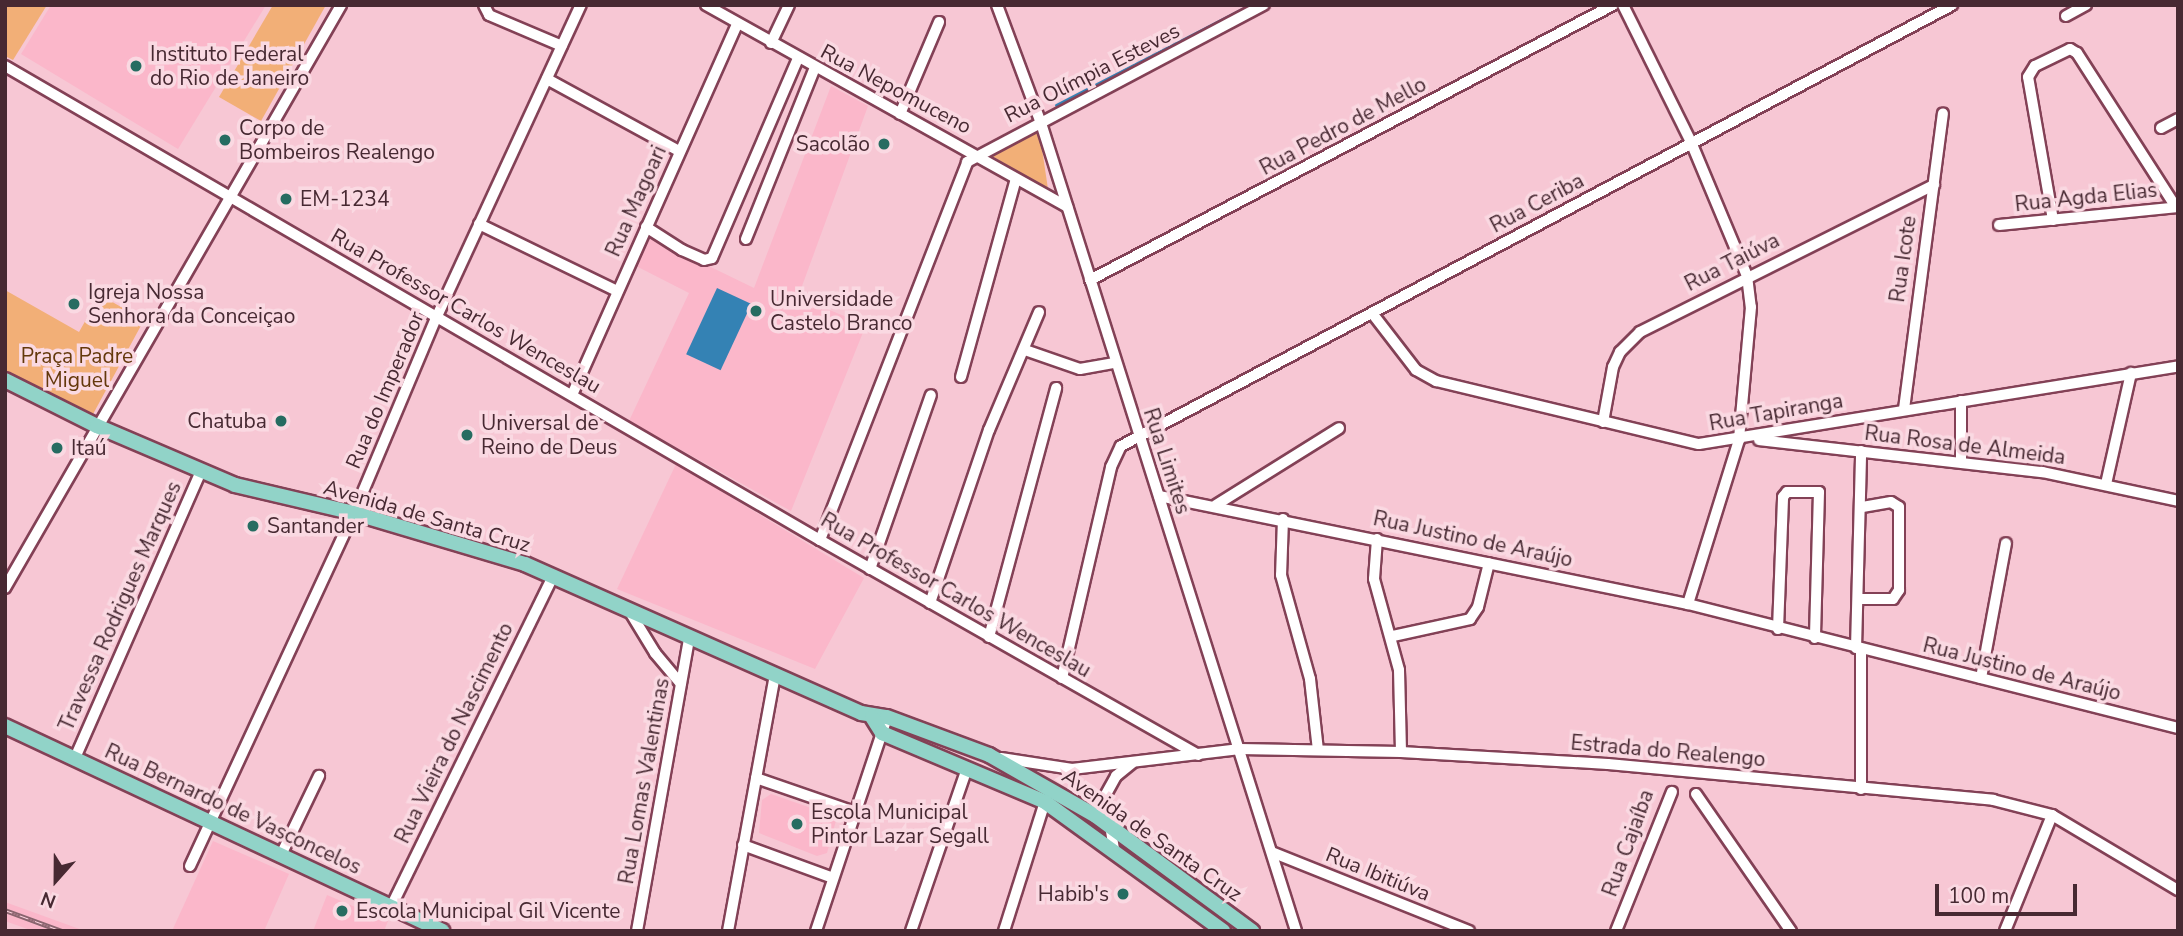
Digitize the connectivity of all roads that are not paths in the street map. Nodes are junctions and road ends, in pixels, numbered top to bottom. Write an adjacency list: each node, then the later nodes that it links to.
1 (341, 5): 31 (street)
2 (484, 5): 16 (street)
3 (581, 5): 16 (street, Rua do Imperador)
4 (706, 5): 14 (street, Rua Nepomuceno)
5 (789, 5): 15 (street)
6 (997, 5): 24 (street, Rua Limites)
7 (1264, 5): 24 (street, Rua Olímpia Esteves)
8 (1613, 5): 40 (street, Rua Pedro de Mello)
9 (1623, 5): 26 (street)
10 (1952, 5): 26 (street, Rua Ceriba)
11 (2086, 5): 12 (street)
12 (2066, 16)
13 (939, 22): 21 (street)
14 (737, 24): 15 (street, Rua Nepomuceno); 27 (street, Rua Magoari)
15 (771, 43): 17 (street, Rua Nepomuceno)
16 (562, 46): 20 (street, Rua do Imperador)
17 (798, 58): 19 (street, Rua Nepomuceno); 37 (street)
18 (5, 66): 31 (street, Rua Professor Carlos Wenceslau)
19 (818, 69): 21 (street, Rua Nepomuceno); 38 (street)
20 (547, 79): 27 (street); 35 (street, Rua do Imperador)
21 (900, 114): 28 (street, Rua Nepomuceno)
22 (1943, 114): 30 (street, Rua Icote)
23 (2178, 118): 25 (street)
24 (1041, 123): 28 (street, Rua Olímpia Esteves); 32 (street, Rua Limites)
25 (2161, 128)
26 (1691, 142): 39 (street); 43 (street, Rua Ceriba)
27 (679, 152): 37 (street, Rua Magoari)
28 (975, 154): 29 (street, Rua Nepomuceno); 72 (street)
29 (1016, 179): 32 (street, Rua Nepomuceno); 49 (street)
30 (1934, 185): 39 (street, Rua Taiúva); 55 (street, Rua Icote)
31 (231, 197): 44 (street, Rua Professor Carlos Wenceslau); 57 (street)
32 (1067, 207): 40 (street, Rua Limites)
33 (2177, 207): 34 (street, Rua Agda Elias); 34 (street)
34 (2053, 220): 36 (street, Rua Agda Elias)
35 (480, 224): 41 (street); 44 (street, Rua do Imperador)
36 (1999, 225)
37 (646, 227): 41 (street, Rua Magoari)
38 (746, 239)
39 (1747, 276): 56 (street, Rua Taiúva); 60 (street)
40 (1090, 280): 46 (street, Rua Limites)
41 (617, 291): 52 (street, Rua Magoari)
42 (1040, 312): 45 (street)
43 (1372, 313): 56 (street, Rua Tapiranga); 59 (street, Rua Ceriba)
44 (437, 316): 52 (street, Rua Professor Carlos Wenceslau); 69 (street, Rua do Imperador)
45 (1025, 350): 46 (street); 79 (street)
46 (1114, 363): 59 (street, Rua Limites)
47 (2178, 366): 48 (street, Rua Tapiranga)
48 (2131, 373): 54 (street, Rua Tapiranga); 64 (street)
49 (961, 377)
50 (5, 380): 57 (main road, Avenida de Santa Cruz)
51 (1056, 388): 84 (street)
52 (572, 395): 72 (street, Rua Professor Carlos Wenceslau)
53 (931, 395): 75 (street)
54 (1961, 401): 55 (street, Rua Tapiranga); 62 (street)
55 (1904, 409): 60 (street, Rua Tapiranga)
56 (1603, 422): 60 (street, Rua Tapiranga)
57 (97, 426): 63 (main road, Avenida de Santa Cruz); 77 (street)
58 (1339, 428): 67 (street)
59 (1138, 433): 65 (street, Rua Limites); 89 (street, Rua Ceriba)
60 (1742, 440): 61 (street, Rua Rosa de Almeida); 80 (street)
61 (1861, 451): 62 (street, Rua Rosa de Almeida); 68 (street)
62 (1961, 462): 64 (street, Rua Rosa de Almeida)
63 (201, 471): 69 (main road, Avenida de Santa Cruz); 102 (street, Travessa Rodrigues Marques)
64 (2106, 484): 66 (street, Rua Rosa de Almeida)
65 (1158, 496): 67 (street, Rua Justino de Araújo); 97 (street, Rua Limites)
66 (2178, 501)
67 (1216, 505): 70 (street, Rua Justino de Araújo)
68 (1862, 507): 78 (street); 78 (street)
69 (354, 513): 76 (main road, Avenida de Santa Cruz); 116 (street, Rua do Imperador)
70 (1283, 519): 71 (street, Rua Justino de Araújo); 98 (street)
71 (1377, 539): 74 (street, Rua Justino de Araújo); 83 (street)
72 (820, 540): 75 (street, Rua Professor Carlos Wenceslau)
73 (2006, 543): 90 (street)
74 (1489, 563): 80 (street, Rua Justino de Araújo); 83 (street)
75 (870, 569): 79 (street, Rua Professor Carlos Wenceslau)
76 (553, 577): 81 (main road, Avenida de Santa Cruz); 125 (street, Rua Vieira do Nascimento)
77 (5, 588)
78 (1859, 599): 87 (street)
79 (930, 603): 84 (street, Rua Professor Carlos Wenceslau)
80 (1688, 604): 82 (street, Rua Justino de Araújo)
81 (630, 612): 85 (main road, Avenida de Santa Cruz); 91 (street)
82 (1778, 629): 86 (street, Rua Justino de Araújo); 86 (street)
83 (1393, 636): 99 (street)
84 (989, 637): 89 (street, Rua Professor Carlos Wenceslau)
85 (689, 638): 88 (main road, Avenida de Santa Cruz); 91 (street, Rua Lomas Valentinas)
86 (1815, 638): 87 (street, Rua Justino de Araújo)
87 (1858, 648): 90 (street, Rua Justino de Araújo); 110 (street)
88 (775, 675): 92 (main road, Avenida de Santa Cruz); 109 (street)
89 (1062, 678): 96 (street, Rua Professor Carlos Wenceslau)
90 (1982, 678): 94 (street, Rua Justino de Araújo)
91 (681, 684): 127 (street, Rua Lomas Valentinas)
92 (880, 718): 95 (main road); 100 (main road, Avenida de Santa Cruz)
93 (5, 726): 102 (main road, Rua Bernardo de Vasconcelos)
94 (2178, 728)
95 (882, 733): 105 (main road, Avenida de Santa Cruz); 114 (street)
96 (1160, 734): 101 (street, Rua Professor Carlos Wenceslau); 103 (street)
97 (1240, 749): 98 (street, Estrada do Realengo); 101 (street, Estrada do Realengo); 120 (street, Rua Limites)
98 (1318, 750): 99 (street, Estrada do Realengo)
99 (1401, 752): 106 (street, Estrada do Realengo)
100 (989, 755): 104 (street, Estrada do Realengo); 117 (main road, Avenida de Santa Cruz)
101 (1198, 755): 103 (street, Estrada do Realengo)
102 (75, 758): 116 (main road, Rua Bernardo de Vasconcelos)
103 (1159, 760): 104 (street, Estrada do Realengo)
104 (1132, 763): 117 (street)
105 (967, 768): 113 (main road, Avenida de Santa Cruz); 130 (street)
106 (1659, 769): 107 (street, Estrada do Realengo); 111 (street, Rua Cajaíba)
107 (1706, 773): 110 (street, Estrada do Realengo); 112 (street)
108 (319, 776): 121 (street)
109 (757, 778): 114 (street); 118 (street)
110 (1861, 789): 115 (street, Estrada do Realengo)
111 (1672, 792): 112 (street); 136 (street, Rua Cajaíba)
112 (1696, 794): 137 (street)
113 (1045, 802): 119 (main road, Avenida de Santa Cruz); 131 (street)
114 (855, 812): 123 (street)
115 (2052, 815): 124 (street, Estrada do Realengo); 138 (street)
116 (210, 821): 121 (main road, Rua Bernardo de Vasconcelos); 122 (street, Rua do Imperador)
117 (1107, 824): 119 (street); 133 (main road, Avenida de Santa Cruz)
118 (743, 845): 123 (street); 128 (street)
119 (1114, 849): 132 (main road, Avenida de Santa Cruz)
120 (1274, 853): 134 (street, Rua Limites); 135 (street, Rua Ibitiúva)
121 (281, 855): 125 (main road, Rua Bernardo de Vasconcelos)
122 (190, 866)
123 (833, 878): 129 (street)
124 (2178, 890)
125 (394, 908): 126 (main road, Rua Bernardo de Vasconcelos)
126 (442, 931)
127 (637, 931)
128 (728, 931)
129 (816, 931)
130 (911, 931)
131 (1004, 931)
132 (1223, 931)
133 (1252, 931)
134 (1296, 931)
135 (1469, 931)
136 (1616, 931)
137 (1791, 931)
138 (2005, 931)

